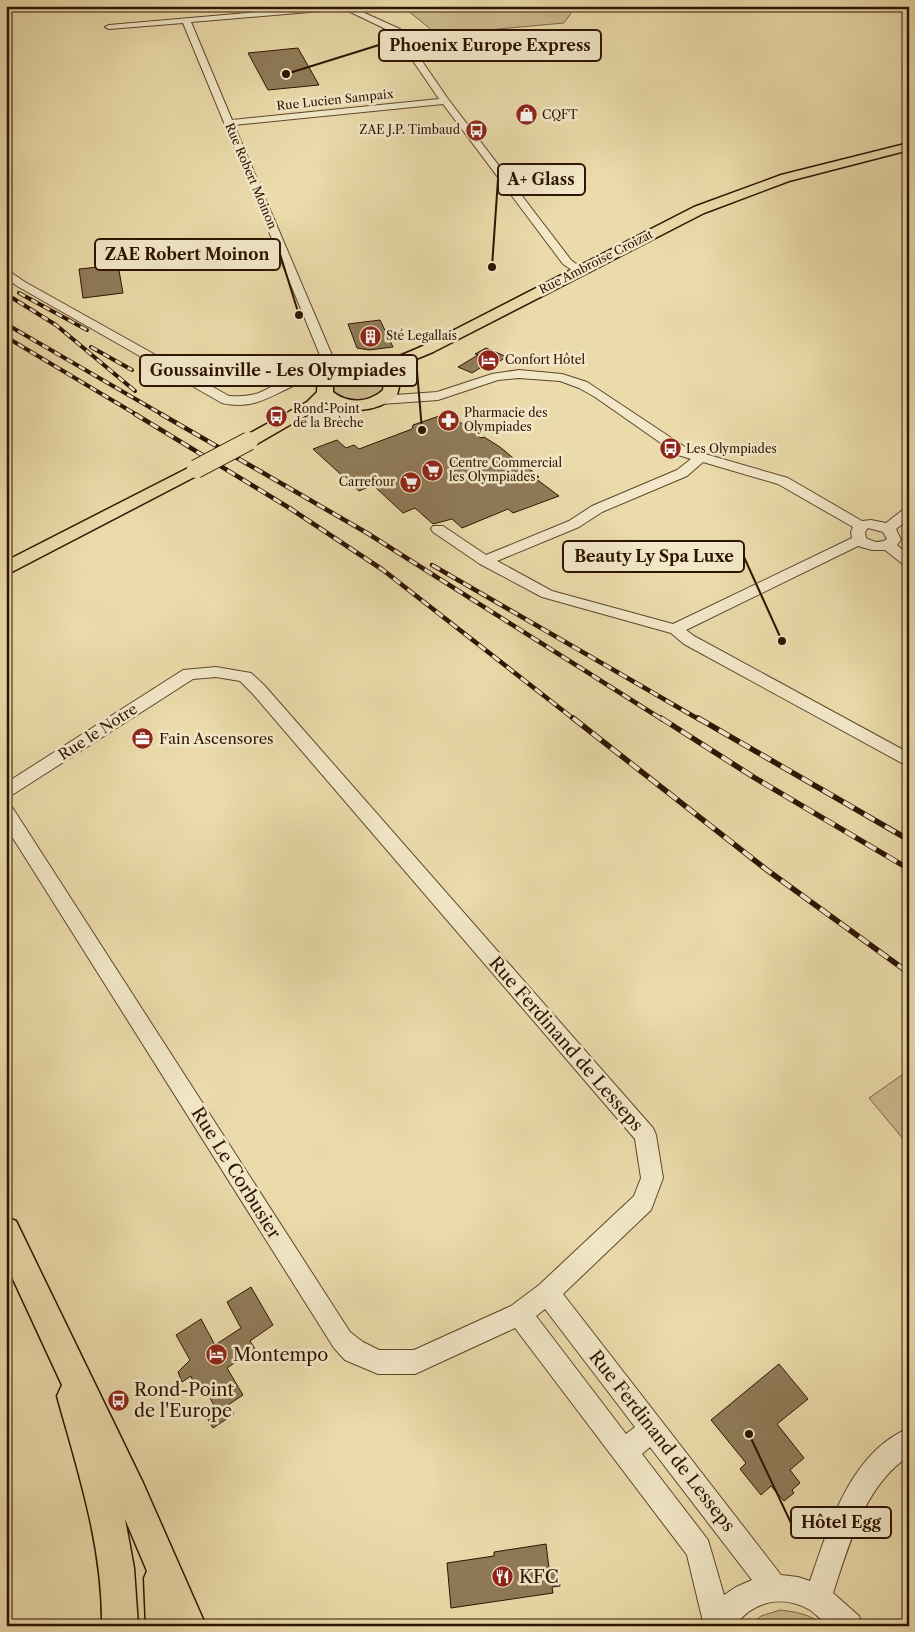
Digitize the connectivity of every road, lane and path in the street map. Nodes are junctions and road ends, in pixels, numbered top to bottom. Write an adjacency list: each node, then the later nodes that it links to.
1 (345, 7): 2 (street); 4 (street)
2 (186, 20): 3 (street); 5 (street, Rue Robert Moinon)
3 (109, 27)
4 (445, 101): 5 (street, Rue Lucien Sampaix); 7 (street)
5 (228, 123): 10 (street, Rue Robert Moinon)
6 (909, 146): 7 (main road, Rue Ambroise Croizat)
7 (579, 270): 9 (main road, Rue Ambroise Croizat)
8 (6, 272): 10 (street)
9 (428, 349): 10 (main road); 11 (main road)
10 (335, 374): 11 (main road); 14 (main road); 15 (main road)
11 (392, 383): 12 (street); 13 (main road)
12 (416, 396): 13 (street); 16 (street)
13 (381, 400): 14 (main road)
14 (348, 404): 15 (main road)
15 (257, 437): 24 (main road, bridge)
16 (700, 458): 20 (street); 22 (street)
17 (909, 512): 18 (street)
18 (888, 528): 20 (street); 21 (street)
19 (438, 529): 22 (street)
20 (860, 533): 21 (street); 25 (street)
21 (887, 545): 23 (street)
22 (485, 561): 25 (street)
23 (909, 562)
24 (6, 569)
25 (676, 630): 27 (street)
26 (189, 674): 28 (street, Rue le Notre); 31 (street, Rue Ferdinand de Lesseps)
27 (906, 757)
28 (6, 791)
29 (6, 812): 32 (street, Rue Le Corbusier)
30 (6, 1231): 33 (main road)
31 (547, 1293): 32 (street, Rue Le Corbusier); 34 (street, Rue Ferdinand de Lesseps)
32 (519, 1314): 36 (street)
33 (57, 1339): 37 (main road); 40 (main road)
34 (652, 1429): 36 (street); 38 (street, Rue Ferdinand de Lesseps)
35 (909, 1441): 39 (street)
36 (624, 1452): 43 (street)
37 (156, 1552): 41 (main road); 42 (main road)
38 (774, 1587): 39 (street); 43 (street)
39 (818, 1598): 44 (street)
40 (120, 1626)
41 (164, 1626)
42 (188, 1626)
43 (718, 1626)
44 (849, 1626)

